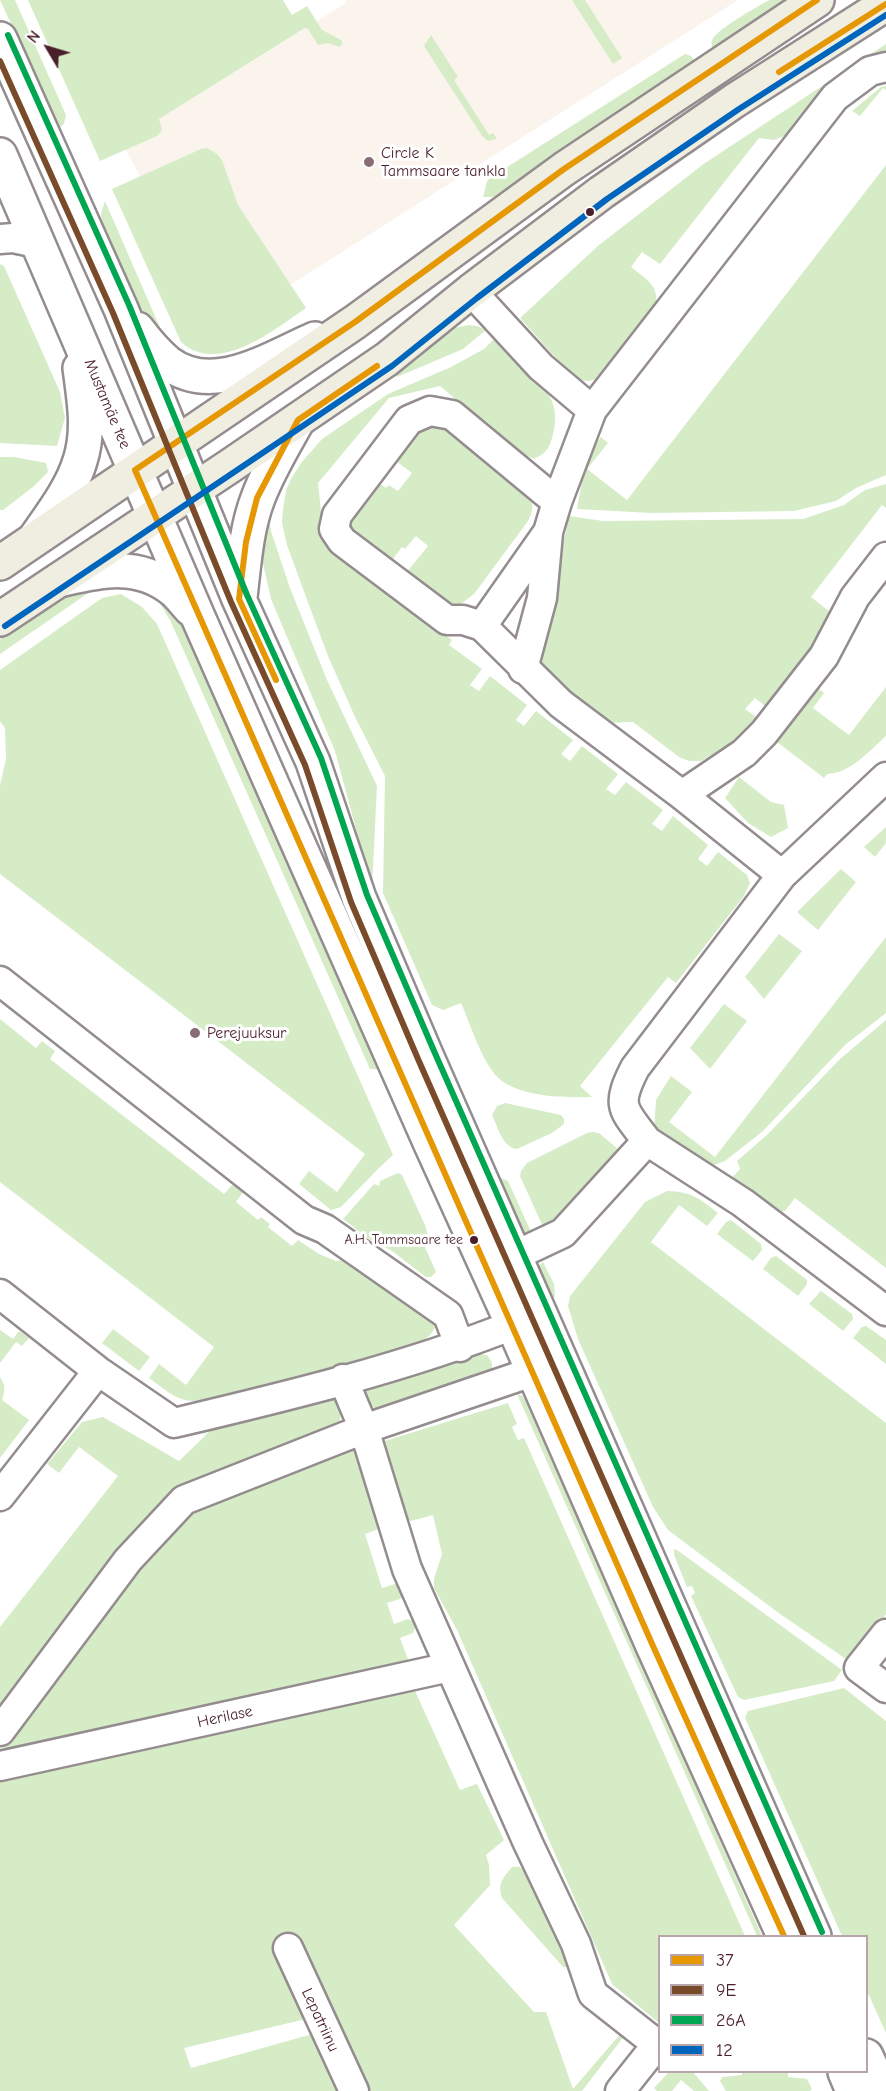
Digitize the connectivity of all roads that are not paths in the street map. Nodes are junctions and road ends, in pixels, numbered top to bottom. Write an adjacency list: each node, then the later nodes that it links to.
1 (817, 0): 10 (main road)
2 (886, 4): 8 (main road)
3 (0, 39): 9 (main road, Mustamäe tee)
4 (886, 67): 12 (street)
5 (0, 155): 7 (main road, Mustamäe tee)
6 (0, 239): 7 (street)
7 (37, 243): 11 (main road, Mustamäe tee)
8 (471, 291): 12 (street); 13 (main road)
9 (121, 309): 10 (main road); 14 (main road, Mustamäe tee)
10 (355, 322): 14 (main road)
11 (76, 334): 15 (main road, Mustamäe tee); 20 (main road)
12 (592, 410): 17 (street)
13 (298, 420): 16 (main road); 24 (main road)
14 (176, 443): 15 (main road); 16 (main road, Mustamäe tee)
15 (135, 470): 18 (main road, Mustamäe tee); 20 (main road)
16 (195, 489): 18 (main road); 24 (main road, Mustamäe tee)
17 (557, 502): 19 (street); 27 (street)
18 (155, 516): 23 (main road); 25 (main road, Mustamäe tee)
19 (548, 532): 27 (street); 28 (street)
20 (36, 537): 22 (main road)
21 (886, 557): 30 (street)
22 (0, 563)
23 (57, 581): 25 (main road); 26 (main road)
24 (239, 599): 34 (main road, Mustamäe tee)
25 (198, 617): 34 (main road, Mustamäe tee)
26 (0, 619)
27 (482, 626): 28 (street)
28 (523, 669): 30 (street)
29 (886, 777): 31 (street)
30 (682, 795): 31 (street)
31 (782, 875): 33 (street)
32 (0, 981): 39 (street)
33 (647, 1141): 34 (street); 36 (street)
34 (501, 1262): 37 (main road, Mustamäe tee); 38 (main road, Mustamäe tee)
35 (0, 1294): 40 (street)
36 (886, 1311)
37 (501, 1330): 38 (street); 39 (street); 41 (main road, Mustamäe tee)
38 (550, 1338): 41 (street); 51 (main road, Mustamäe tee)
39 (460, 1347): 42 (street)
40 (98, 1371): 42 (street); 44 (street)
41 (532, 1372): 43 (street); 50 (main road, Mustamäe tee)
42 (344, 1379): 43 (street)
43 (364, 1429): 46 (street); 48 (street)
44 (0, 1496)
45 (886, 1634): 47 (street)
46 (450, 1667): 49 (street, Herilase); 56 (street)
47 (886, 1688)
48 (0, 1731)
49 (0, 1766)
50 (784, 1935)
51 (814, 1935)
52 (288, 1948): 55 (street, Lepatriinu)
53 (868, 2058): 58 (main road)
54 (844, 2073): 57 (main road)
55 (354, 2091)
56 (620, 2091)
57 (853, 2091)
58 (882, 2091)

